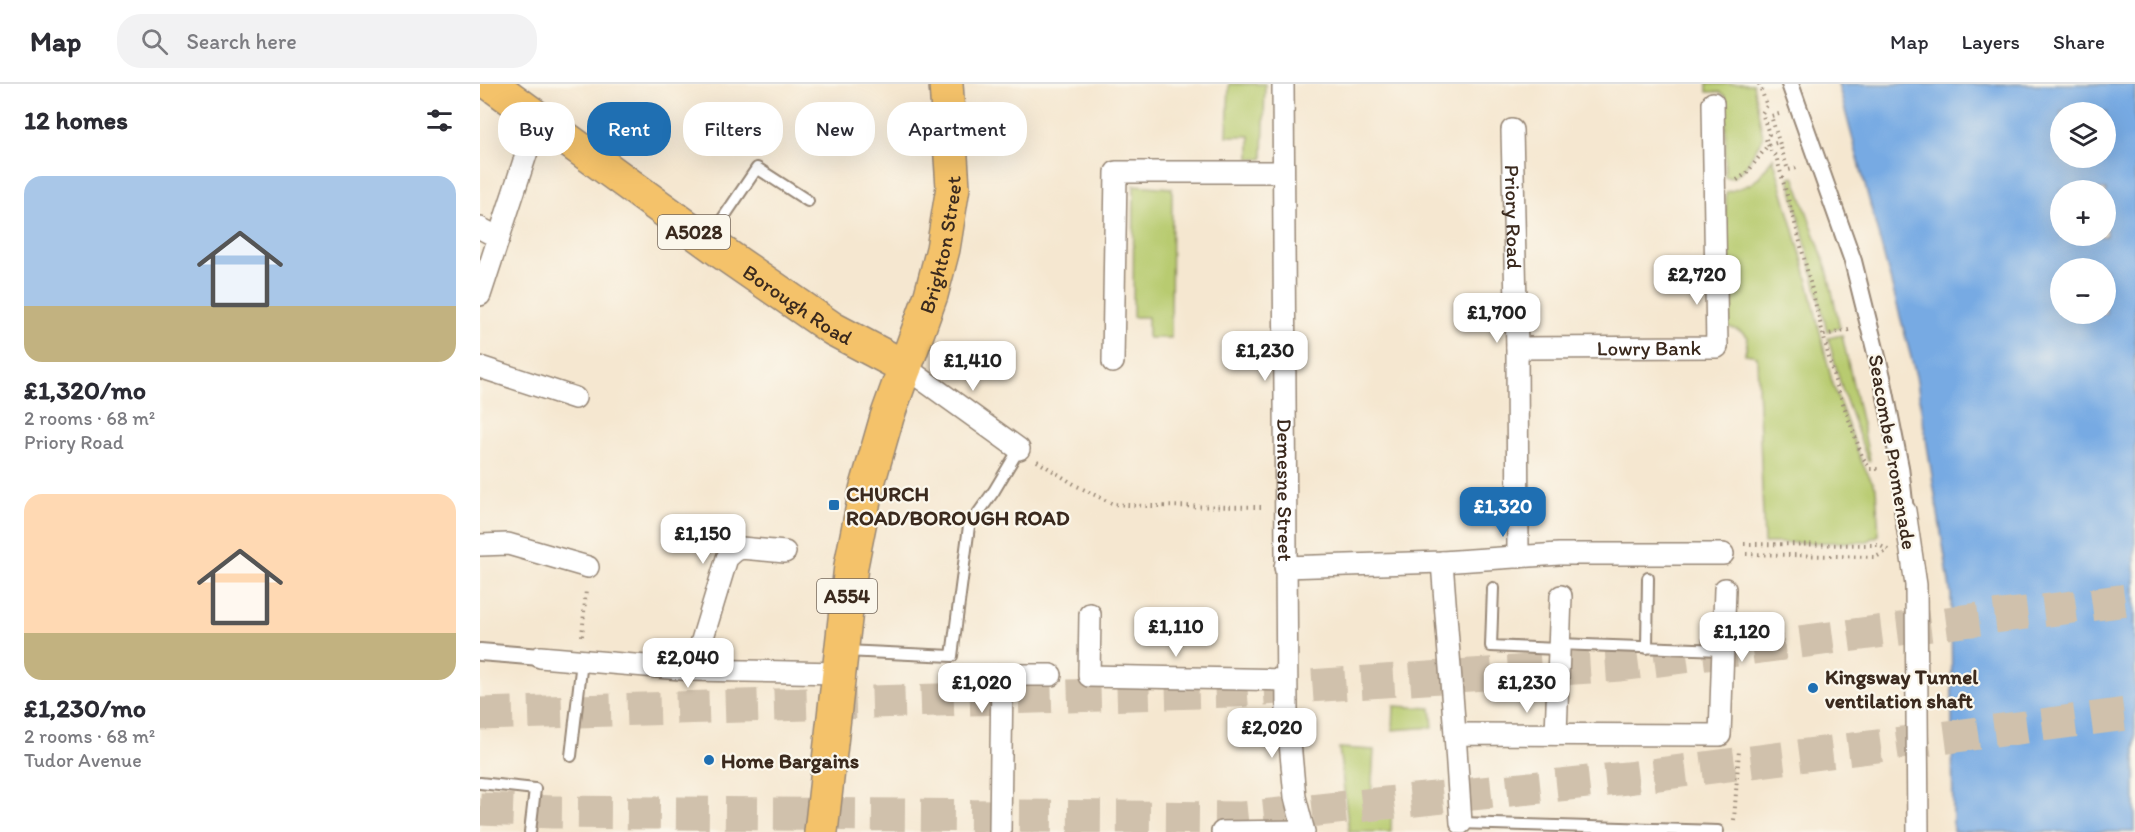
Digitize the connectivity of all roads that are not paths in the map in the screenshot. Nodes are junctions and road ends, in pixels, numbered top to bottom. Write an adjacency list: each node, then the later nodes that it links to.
1 (491, 84): 5 (main road, Borough Road / A5028)
2 (946, 84): 19 (main road, Brighton Street / A554)
3 (1283, 84): 10 (street, Demesne Street)
4 (1791, 84): 22 (street, Seacombe Promenade)
5 (516, 102)
6 (1713, 103): 16 (street, Lowry Bank)
7 (1512, 130): 16 (street, Priory Road)
8 (575, 145): 14 (main road, Borough Road / A5028)
9 (526, 156): 13 (street)
10 (1283, 172): 17 (street); 29 (street, Demesne Street)
11 (808, 201): 14 (lane)
12 (480, 228): 13 (street)
13 (499, 238): 15 (street)
14 (708, 242): 19 (main road, Borough Road / A5028)
15 (480, 295)
16 (1517, 348): 26 (street, Priory Road)
17 (1113, 362)
18 (480, 366): 20 (street)
19 (905, 367): 21 (street); 41 (main road, A554)
20 (575, 398)
21 (1019, 449): 41 (lane)
22 (1905, 511): 56 (street, Seacombe Promenade)
23 (480, 545): 28 (street)
24 (785, 552): 42 (street)
25 (1732, 554): 26 (street)
26 (1518, 557): 27 (street)
27 (1442, 562): 29 (street); 45 (street)
28 (588, 567)
29 (1285, 567): 44 (street, Demesne Street)
30 (1648, 578): 36 (lane)
31 (1493, 588): 35 (lane)
32 (1725, 589): 37 (street)
33 (1561, 596): 35 (street)
34 (1090, 614): 44 (street)
35 (1558, 647): 36 (lane); 46 (street)
36 (1647, 648): 37 (lane)
37 (1722, 650): 46 (street)
38 (480, 652): 39 (street)
39 (540, 657): 40 (street)
40 (582, 661): 42 (street); 47 (lane)
41 (840, 662): 42 (street); 53 (main road, A554)
42 (693, 670)
43 (1051, 675): 54 (street)
44 (1286, 680): 50 (street, Demesne Street)
45 (1455, 734): 46 (street); 49 (street)
46 (1556, 734)
47 (571, 756)
48 (480, 783): 52 (lane)
49 (1461, 824): 51 (lane)
50 (1303, 831): 55 (street)
51 (1718, 831)
52 (530, 832)
53 (821, 832)
54 (1000, 832)
55 (1222, 832)
56 (1918, 832)

